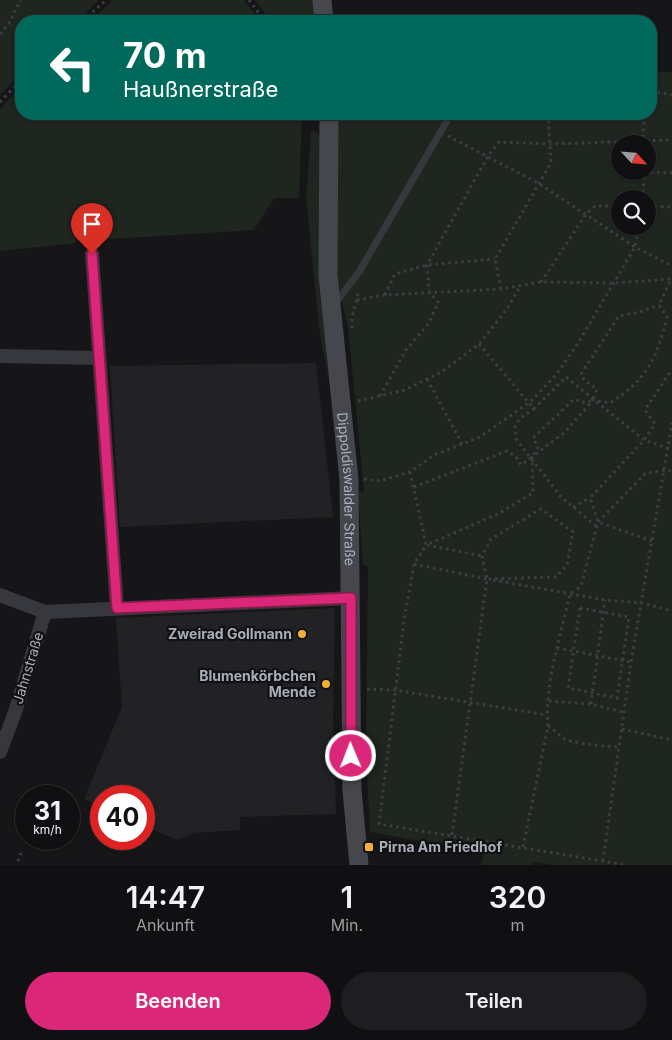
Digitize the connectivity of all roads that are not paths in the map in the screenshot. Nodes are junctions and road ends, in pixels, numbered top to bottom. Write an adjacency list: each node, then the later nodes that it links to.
1 (322, 0): 2 (street)
2 (323, 15)
3 (329, 120): 6 (street, Dippoldiswalder Straße)
4 (447, 120): 6 (lane)
5 (92, 254): 8 (street)
6 (330, 310): 10 (street, Dippoldiswalder Straße)
7 (0, 356): 8 (street)
8 (99, 358): 11 (street)
9 (0, 595): 12 (street)
10 (351, 598): 11 (street); 14 (street, Dippoldiswalder Straße)
11 (117, 608): 12 (street)
12 (45, 612): 13 (street, Jahnstraße)
13 (0, 752)
14 (359, 865)

